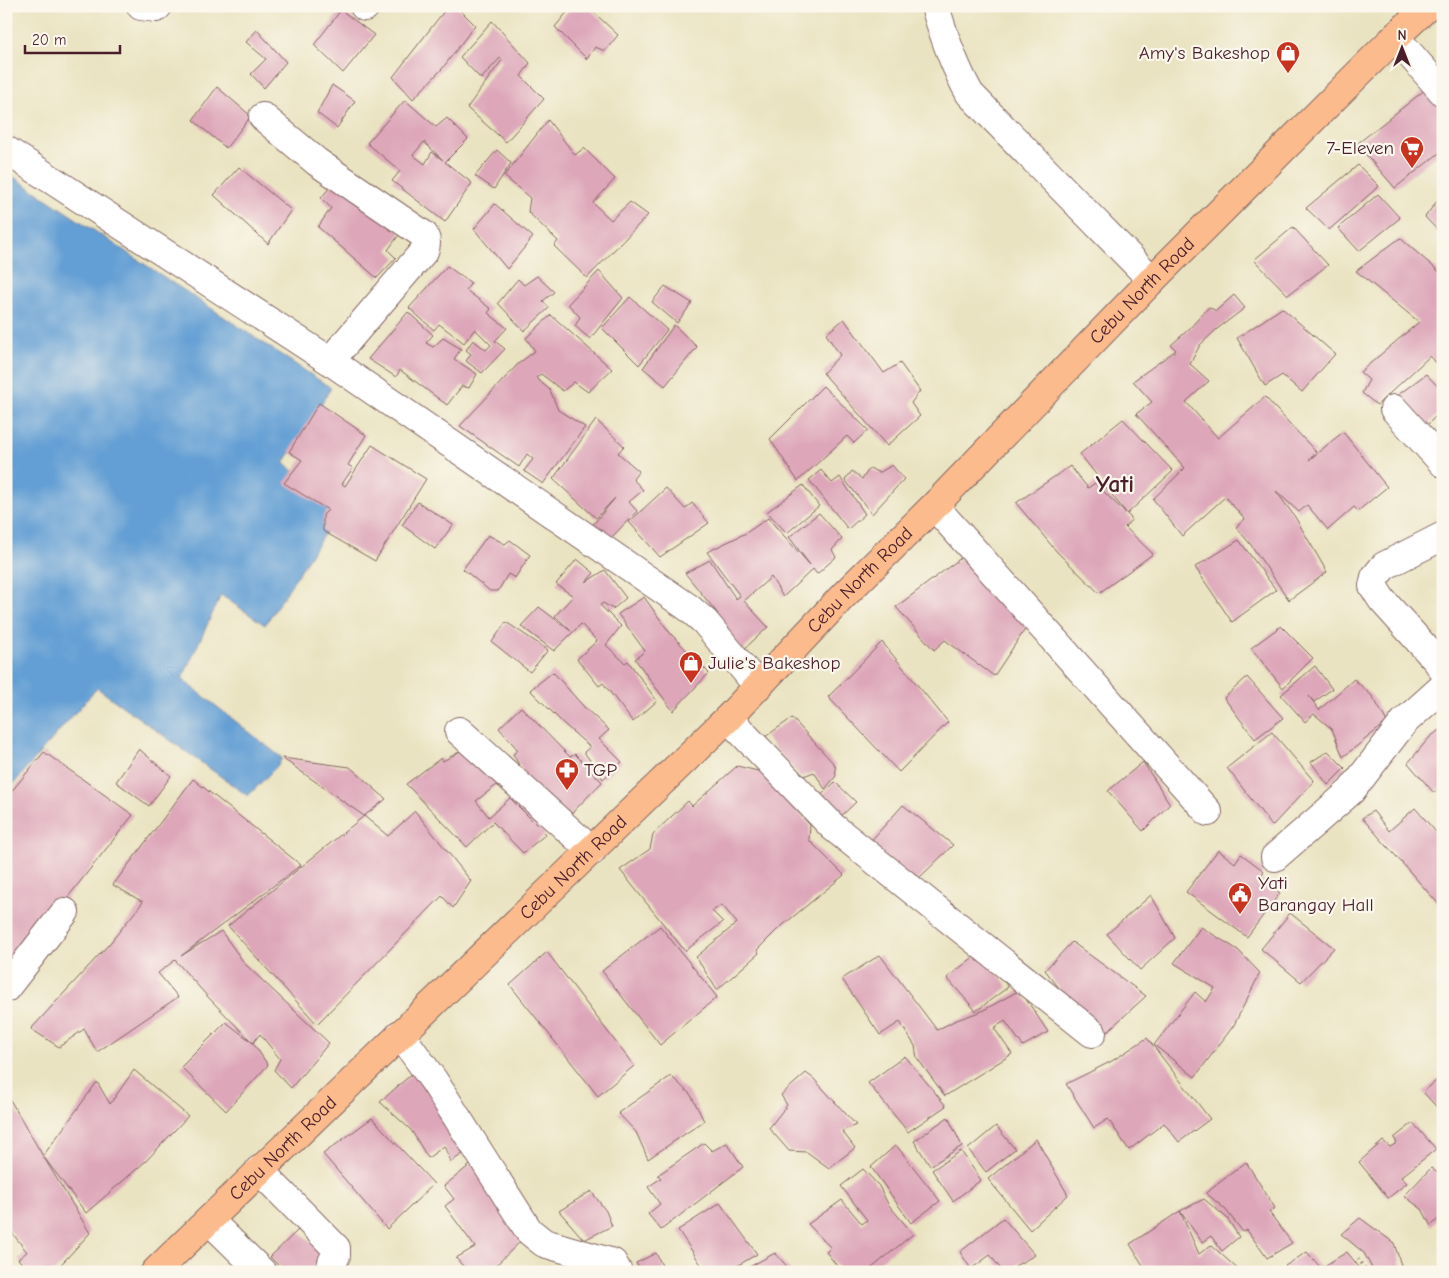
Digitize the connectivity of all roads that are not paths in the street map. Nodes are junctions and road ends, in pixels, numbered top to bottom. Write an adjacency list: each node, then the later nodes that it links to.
1 (141, 6): 2 (street)
2 (158, 6)
3 (935, 6): 9 (street)
4 (1428, 6): 5 (main road, Cebu North Road)
5 (1395, 37): 6 (street); 9 (main road, Cebu North Road)
6 (1443, 92)
7 (263, 117): 10 (street)
8 (6, 150): 10 (street)
9 (1152, 280): 13 (main road, Cebu North Road)
10 (330, 361): 16 (street)
11 (1394, 409): 12 (street)
12 (1443, 463)
13 (934, 506): 16 (main road, Cebu North Road); 20 (street)
14 (1443, 536): 15 (street)
15 (1443, 670)
16 (758, 684): 18 (main road, Cebu North Road)
17 (1443, 688): 22 (street)
18 (728, 718): 21 (main road, Cebu North Road); 25 (street)
19 (459, 731): 21 (street)
20 (1208, 812)
21 (592, 851): 26 (main road, Cebu North Road)
22 (1275, 857)
23 (64, 912): 24 (street)
24 (6, 988)
25 (1092, 1033)
26 (400, 1034): 27 (main road, Cebu North Road); 32 (street)
27 (260, 1170): 28 (main road, Cebu North Road); 29 (street)
28 (208, 1220): 30 (main road, Cebu North Road); 31 (street)
29 (332, 1262)
30 (155, 1272)
31 (262, 1272)
32 (618, 1272)

